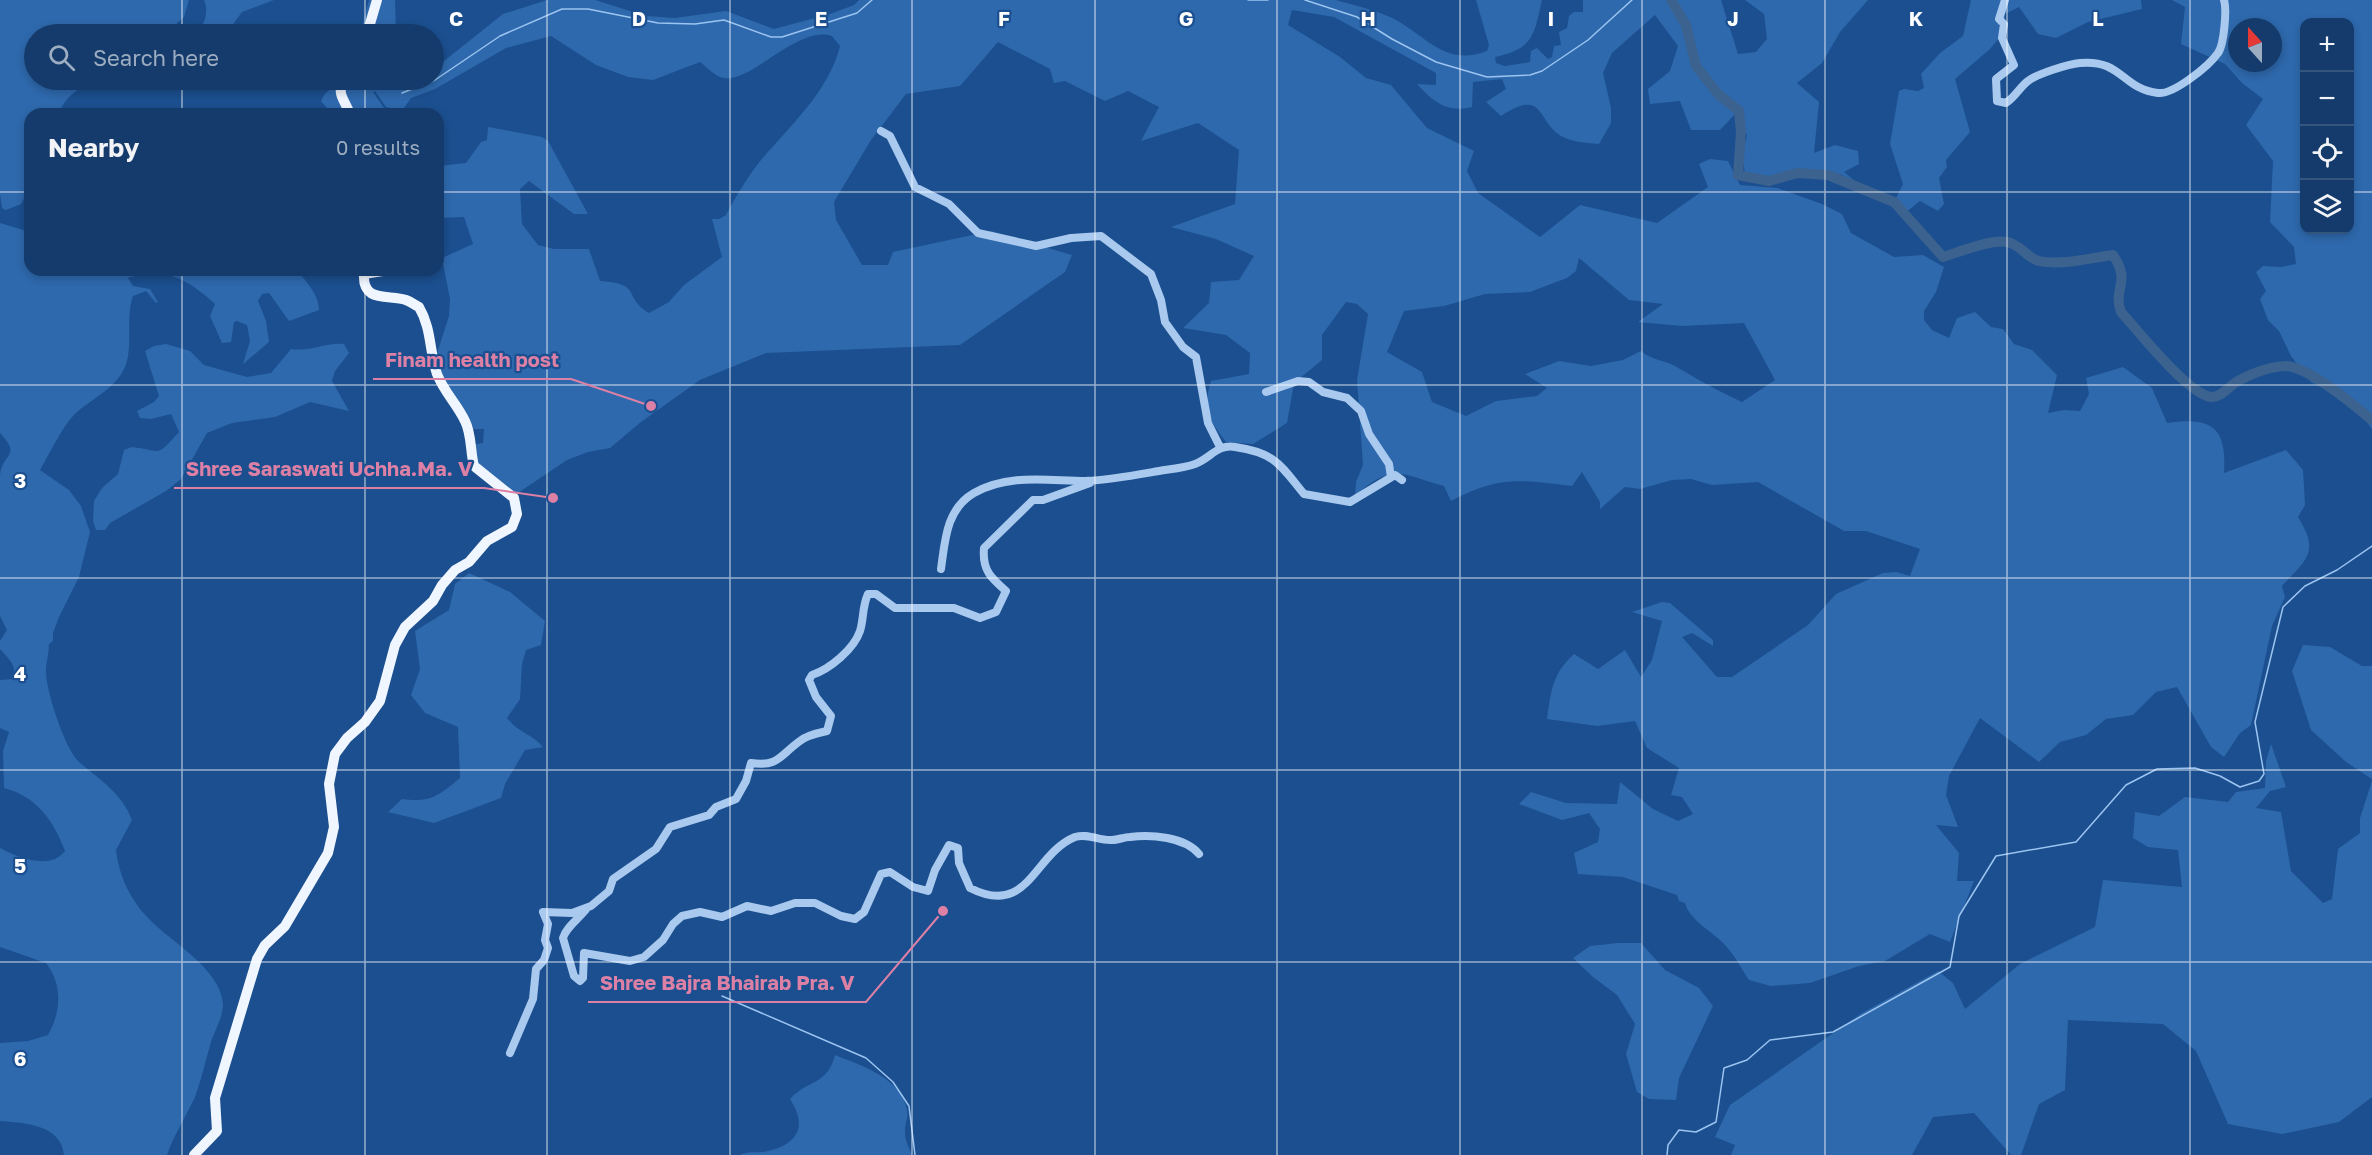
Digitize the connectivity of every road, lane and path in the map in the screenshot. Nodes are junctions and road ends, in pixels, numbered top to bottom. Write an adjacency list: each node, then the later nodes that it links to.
1 (377, 0): 4 (main road)
2 (2005, 0): 3 (street)
3 (2224, 0)
4 (370, 24)
5 (340, 90): 6 (main road)
6 (347, 108)
7 (881, 131): 10 (street)
8 (364, 276): 18 (main road)
9 (1266, 392): 11 (street)
10 (1220, 447): 11 (street); 13 (street)
11 (1391, 477): 12 (street)
12 (1402, 480)
13 (1088, 481): 14 (street); 16 (street)
14 (941, 569)
15 (1199, 854): 16 (street)
16 (588, 907): 17 (street)
17 (510, 1053)
18 (194, 1155)

